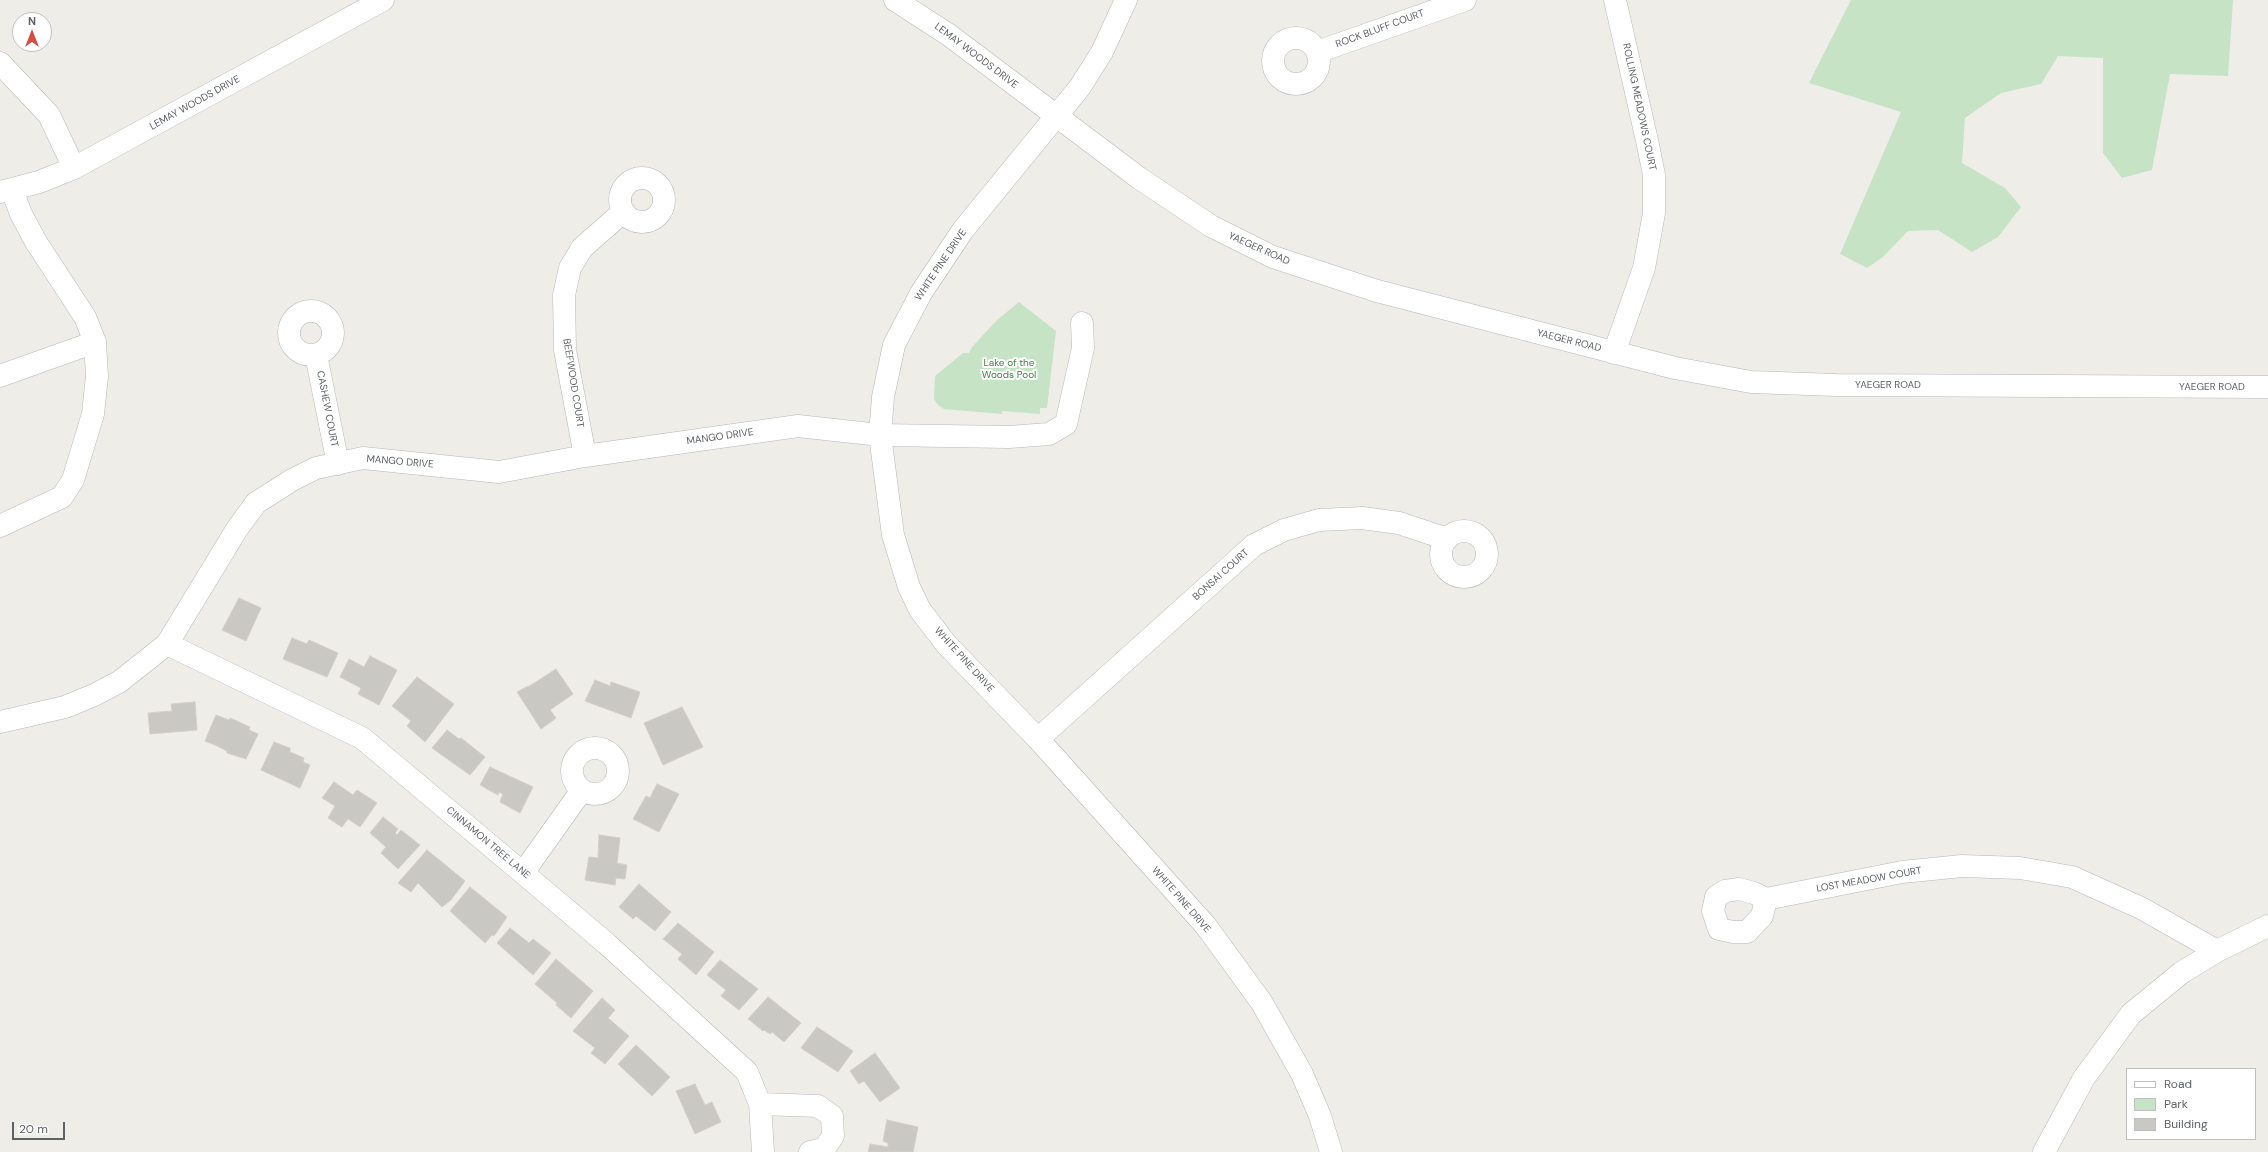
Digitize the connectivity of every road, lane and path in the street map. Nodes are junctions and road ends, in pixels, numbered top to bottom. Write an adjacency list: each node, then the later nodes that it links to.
1 (383, 0): 9 (street, LEMAY WOODS DRIVE)
2 (895, 0): 8 (street, LEMAY WOODS DRIVE)
3 (1126, 0): 8 (street)
4 (1466, 0): 6 (street, ROCK BLUFF COURT)
5 (1615, 0): 14 (street, ROLLING MEADOWS COURT)
6 (1317, 52)
7 (0, 63): 9 (street)
8 (1055, 116): 14 (street, YAEGER ROAD); 18 (street, WHITE PINE DRIVE)
9 (74, 168): 10 (street, LEMAY WOODS DRIVE)
10 (6, 191): 13 (street)
11 (623, 212): 19 (street, BEEFWOOD COURT)
12 (1082, 323): 18 (street, MANGO DRIVE)
13 (95, 342): 16 (street); 21 (street)
14 (1614, 353): 17 (street, YAEGER ROAD)
15 (316, 354): 20 (street, CASHEW COURT)
16 (0, 376)
17 (2268, 388)
18 (880, 435): 19 (street, MANGO DRIVE); 25 (street, WHITE PINE DRIVE)
19 (585, 456): 20 (street, MANGO DRIVE)
20 (338, 464): 23 (street, MANGO DRIVE)
21 (0, 526)
22 (1447, 539): 25 (street, BONSAI COURT)
23 (167, 644): 24 (street, MANGO DRIVE); 27 (street, CINNAMON TREE LANE)
24 (0, 722)
25 (1038, 739): 34 (street, WHITE PINE DRIVE)
26 (582, 790): 27 (street)
27 (523, 872): 31 (street, CINNAMON TREE LANE)
28 (1766, 899): 30 (street, LOST MEADOW COURT)
29 (2268, 926): 30 (street)
30 (2217, 951): 35 (street)
31 (760, 1104): 32 (street, CINNAMON TREE LANE); 33 (street)
32 (763, 1152)
33 (810, 1152)
34 (1331, 1152)
35 (2044, 1152)

